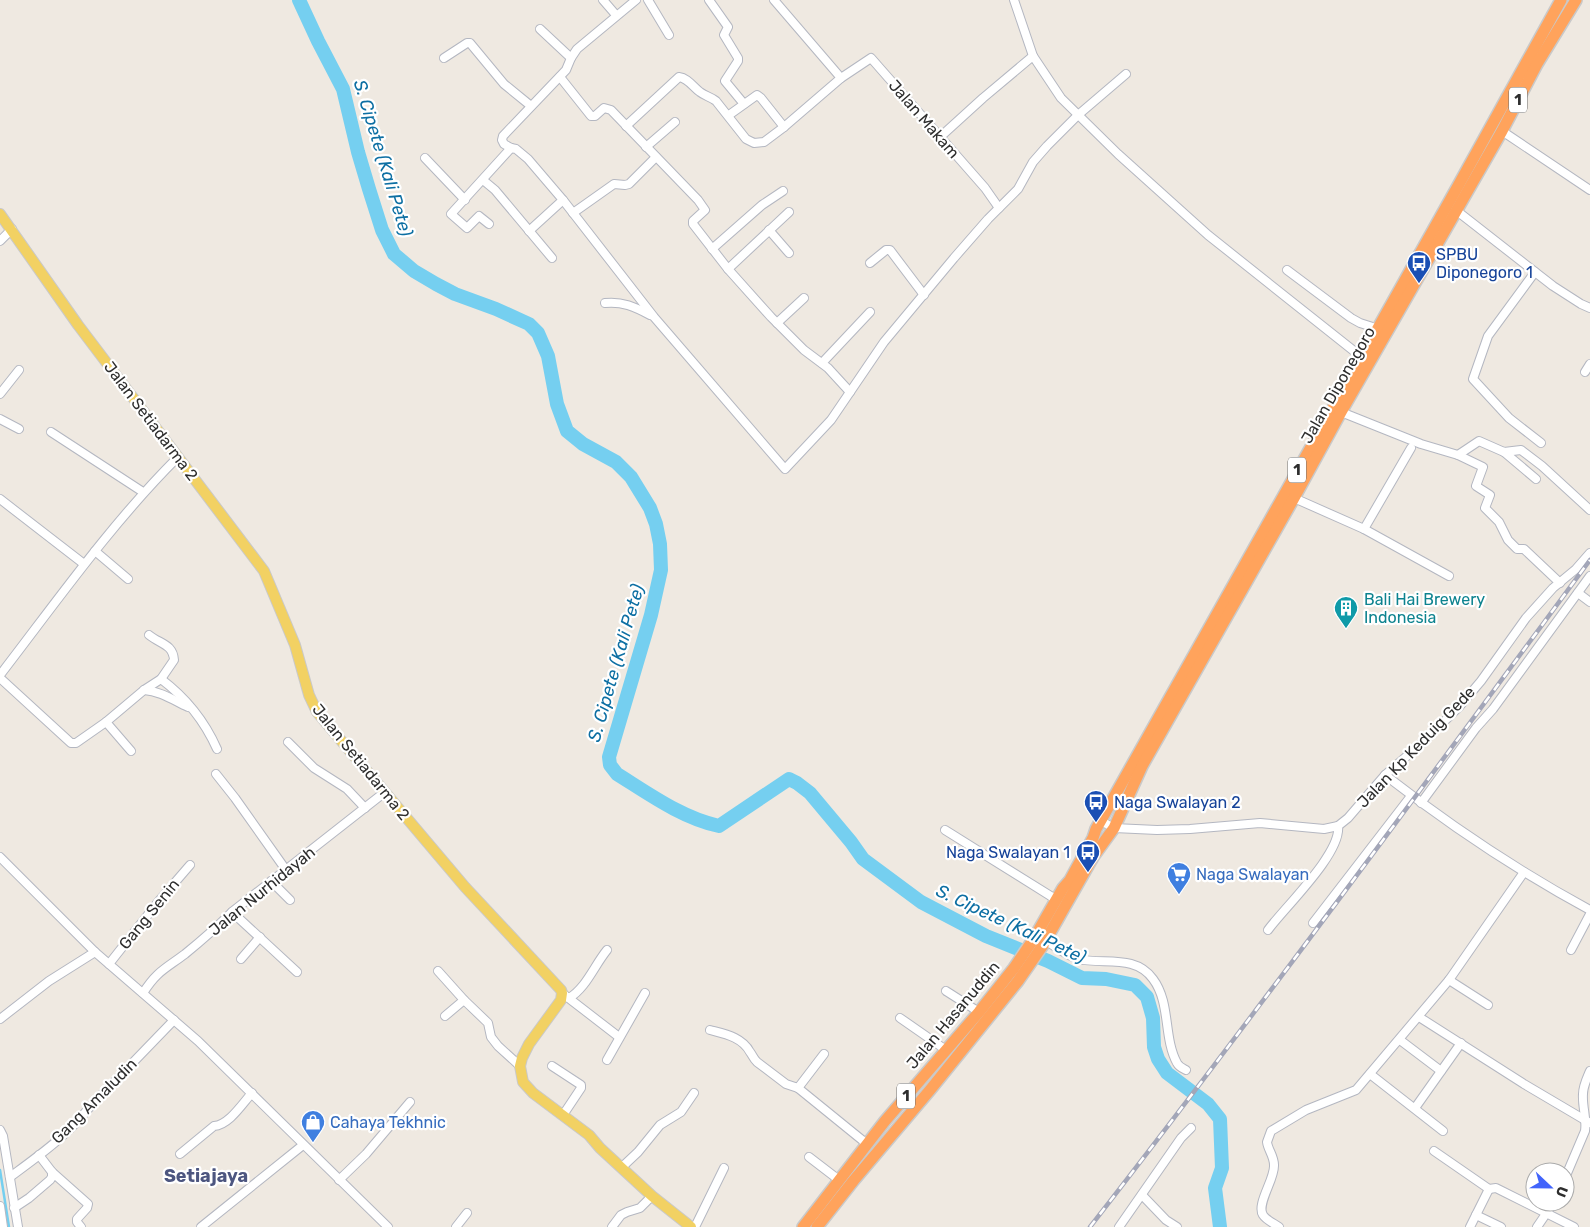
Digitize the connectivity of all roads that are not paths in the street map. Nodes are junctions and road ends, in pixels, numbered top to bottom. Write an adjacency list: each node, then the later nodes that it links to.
1 (603, 0): 9 (street)
2 (636, 0): 9 (street)
3 (648, 0): 11 (street)
4 (709, 0): 18 (street)
5 (774, 0): 17 (street)
6 (1014, 0): 12 (street)
7 (1561, 0): 60 (highway, Jalan Diponegoro / 1)
8 (1576, 0): 25 (highway, Jalan Diponegoro / 1)
9 (616, 16): 14 (street)
10 (540, 29): 14 (street)
11 (668, 35)
12 (1033, 56): 21 (street); 26 (street)
13 (444, 58): 19 (street)
14 (571, 58): 16 (street)
15 (1126, 74): 21 (street)
16 (560, 76): 19 (street); 23 (street)
17 (841, 78): 24 (street, Jalan Makam); 26 (street, Jalan Makam)
18 (744, 104): 20 (street); 24 (street)
19 (531, 106): 28 (street)
20 (729, 115): 23 (street, Jalan Makam); 24 (street, Jalan Makam)
21 (1078, 115): 36 (street); 61 (street)
22 (675, 122): 27 (street)
23 (626, 126): 27 (street)
24 (784, 127)
25 (1502, 131): 32 (street); 37 (highway, Jalan Diponegoro / 1)
26 (939, 138): 36 (street, Jalan Makam)
27 (646, 147): 29 (street)
28 (511, 148): 31 (street); 35 (street)
29 (656, 157): 39 (street); 46 (street)
30 (425, 158): 34 (street)
31 (483, 180): 34 (street); 44 (street)
32 (1590, 190)
33 (783, 191): 46 (street)
34 (465, 200): 41 (street)
35 (563, 200): 39 (street); 44 (street)
36 (999, 208): 53 (street)
37 (1458, 211): 52 (street); 60 (highway, Jalan Diponegoro / 1)
38 (789, 212): 43 (street)
39 (573, 213): 58 (street)
40 (0, 214): 42 (main road, Jalan Setiadarma 2)
41 (489, 224)
42 (12, 229): 45 (street); 76 (main road, Jalan Setiadarma 2)
43 (769, 230): 47 (street); 50 (street)
44 (529, 231): 48 (street)
45 (0, 241)
46 (712, 249): 50 (street)
47 (788, 253)
48 (552, 258)
49 (870, 263): 53 (street)
50 (728, 270): 59 (street)
51 (1287, 270): 60 (street)
52 (1534, 272): 56 (street); 72 (street)
53 (924, 295): 66 (street)
54 (804, 298): 59 (street)
55 (605, 303): 58 (street)
56 (1590, 308)
57 (870, 312): 62 (street)
58 (654, 317): 66 (street)
59 (777, 323): 62 (street)
60 (1382, 330): 61 (highway, Jalan Diponegoro / 1)
61 (1365, 360): 68 (highway, Jalan Diponegoro / 1); 107 (highway, Jalan Diponegoro / 1)
62 (822, 364): 66 (street)
63 (1590, 364): 65 (street)
64 (19, 370): 67 (street)
65 (1585, 372)
66 (850, 392)
67 (0, 394)
68 (1341, 412): 75 (street); 80 (highway, Jalan Diponegoro / 1)
69 (0, 418): 70 (street)
70 (19, 429)
71 (51, 432): 78 (street)
72 (1541, 443)
73 (1411, 448): 82 (street)
74 (1504, 452): 75 (street); 77 (street); 81 (street)
75 (1458, 455): 89 (street)
76 (177, 458): 78 (street); 103 (main road, Jalan Setiadarma 2)
77 (1536, 480)
78 (143, 492): 83 (street)
79 (0, 498): 85 (street)
80 (1294, 498): 82 (street); 109 (highway, Jalan Diponegoro / 1)
81 (1590, 510)
82 (1364, 529): 86 (street)
83 (95, 551): 85 (street); 88 (street)
84 (1590, 553): 89 (street, Jalan Kp Keduig Gede)
85 (84, 564): 93 (street)
86 (1449, 576)
87 (1590, 576): 90 (street)
88 (128, 579)
89 (1560, 583): 102 (street, Jalan Kp Keduig Gede)
90 (1578, 592): 91 (street); 105 (street)
91 (1590, 602)
92 (149, 635): 94 (street)
93 (0, 676): 97 (street)
94 (161, 679): 95 (street); 96 (street)
95 (144, 690): 96 (street); 97 (street)
96 (192, 710): 99 (street)
97 (106, 722): 100 (street)
98 (288, 742): 106 (street)
99 (217, 749)
100 (131, 751)
101 (216, 774): 113 (street)
102 (1385, 775): 104 (street); 108 (street, Jalan Kp Keduig Gede)
103 (385, 792): 106 (street, Jalan Nurhidayah); 137 (main road, Jalan Setiadarma 2)
104 (1411, 796): 105 (street); 121 (street)
105 (1421, 802): 114 (street)
106 (365, 808): 113 (street, Jalan Nurhidayah)
107 (1101, 821): 109 (street); 117 (highway, Jalan Diponegoro / 1)
108 (1338, 826): 109 (street); 122 (street)
109 (1114, 828): 117 (highway, Jalan Diponegoro / 1)
110 (945, 830): 117 (street)
111 (0, 856): 127 (street)
112 (190, 865): 129 (street, Gang Senin)
113 (286, 870): 115 (street, Jalan Nurhidayah)
114 (1524, 872): 118 (street); 133 (street)
115 (271, 881): 116 (street); 119 (street, Jalan Nurhidayah)
116 (290, 900)
117 (1062, 902): 124 (highway, Jalan Diponegoro / 1)
118 (1590, 910)
119 (232, 912): 123 (street); 135 (street, Jalan Nurhidayah)
120 (1590, 914): 126 (street)
121 (1313, 923)
122 (1268, 930)
123 (260, 937): 128 (street); 131 (street)
124 (1040, 942): 132 (highway, Jalan Hasanuddin / 1); 155 (street)
125 (607, 950): 137 (street)
126 (1571, 950)
127 (95, 952): 129 (street); 144 (street)
128 (240, 959)
129 (109, 964): 135 (street)
130 (438, 971): 138 (street)
131 (297, 972)
132 (1015, 974): 140 (highway, Jalan Hasanuddin / 1); 200 (highway, Jalan Hasanuddin / 1)
133 (1448, 980): 139 (street); 142 (street)
134 (946, 991): 140 (street)
135 (143, 993): 145 (street)
136 (645, 993): 147 (street)
137 (566, 996): 147 (street); 153 (main road)
138 (464, 1000): 141 (street); 153 (street)
139 (1488, 1006)
140 (979, 1012): 150 (highway, Jalan Hasanuddin / 1)
141 (445, 1016)
142 (1419, 1017): 148 (street); 149 (street)
143 (900, 1018): 150 (street)
144 (0, 1019)
145 (174, 1020): 160 (street); 173 (street, Gang Amaludin)
146 (710, 1030): 159 (street)
147 (619, 1038): 152 (street)
148 (1400, 1040): 156 (street); 158 (street)
149 (1461, 1043): 156 (street); 165 (street)
150 (946, 1050): 169 (highway, Jalan Hasanuddin / 1)
151 (824, 1054): 159 (street)
152 (607, 1060)
153 (520, 1066): 164 (main road)
154 (552, 1066): 164 (street)
155 (1186, 1070)
156 (1441, 1071): 163 (street)
157 (1590, 1071): 165 (street)
158 (1370, 1074): 163 (street); 203 (street)
159 (798, 1088): 169 (street)
160 (252, 1093): 170 (street); 172 (street)
161 (694, 1093): 176 (street)
162 (410, 1102): 180 (street)
163 (1415, 1108): 168 (street)
164 (562, 1115): 176 (main road)
165 (1588, 1122): 175 (street)
166 (1191, 1128): 183 (street)
167 (0, 1130): 179 (street)
168 (1443, 1131)
169 (867, 1144): 181 (highway, Jalan Hasanuddin / 1)
170 (303, 1145): 180 (street); 193 (street)
171 (1434, 1151): 182 (street)
172 (180, 1154)
173 (39, 1155): 178 (street); 179 (street, Gang Amaludin)
174 (809, 1157): 181 (street)
175 (1572, 1162)
176 (621, 1168): 184 (main road)
177 (724, 1168): 198 (street)
178 (52, 1172): 186 (street); 192 (street)
179 (10, 1177): 186 (street)
180 (339, 1180): 194 (street)
181 (839, 1180): 199 (highway, Jalan Hasanuddin / 1)
182 (1489, 1188): 188 (street); 189 (street)
183 (1142, 1195): 201 (street); 202 (street)
184 (652, 1196): 196 (street); 197 (main road)
185 (0, 1206): 190 (street)
186 (14, 1208): 191 (street)
187 (467, 1213): 195 (street)
188 (1545, 1213): 206 (street); 207 (street)
189 (1476, 1215): 204 (street); 205 (street)
190 (4, 1227)
191 (18, 1227)
192 (81, 1227)
193 (201, 1227)
194 (388, 1227)
195 (456, 1227)
196 (612, 1227)
197 (691, 1227)
198 (695, 1227)
199 (803, 1227)
200 (817, 1227)
201 (1119, 1227)
202 (1176, 1227)
203 (1279, 1227)
204 (1470, 1227)
205 (1501, 1227)
206 (1537, 1227)
207 (1574, 1227)

